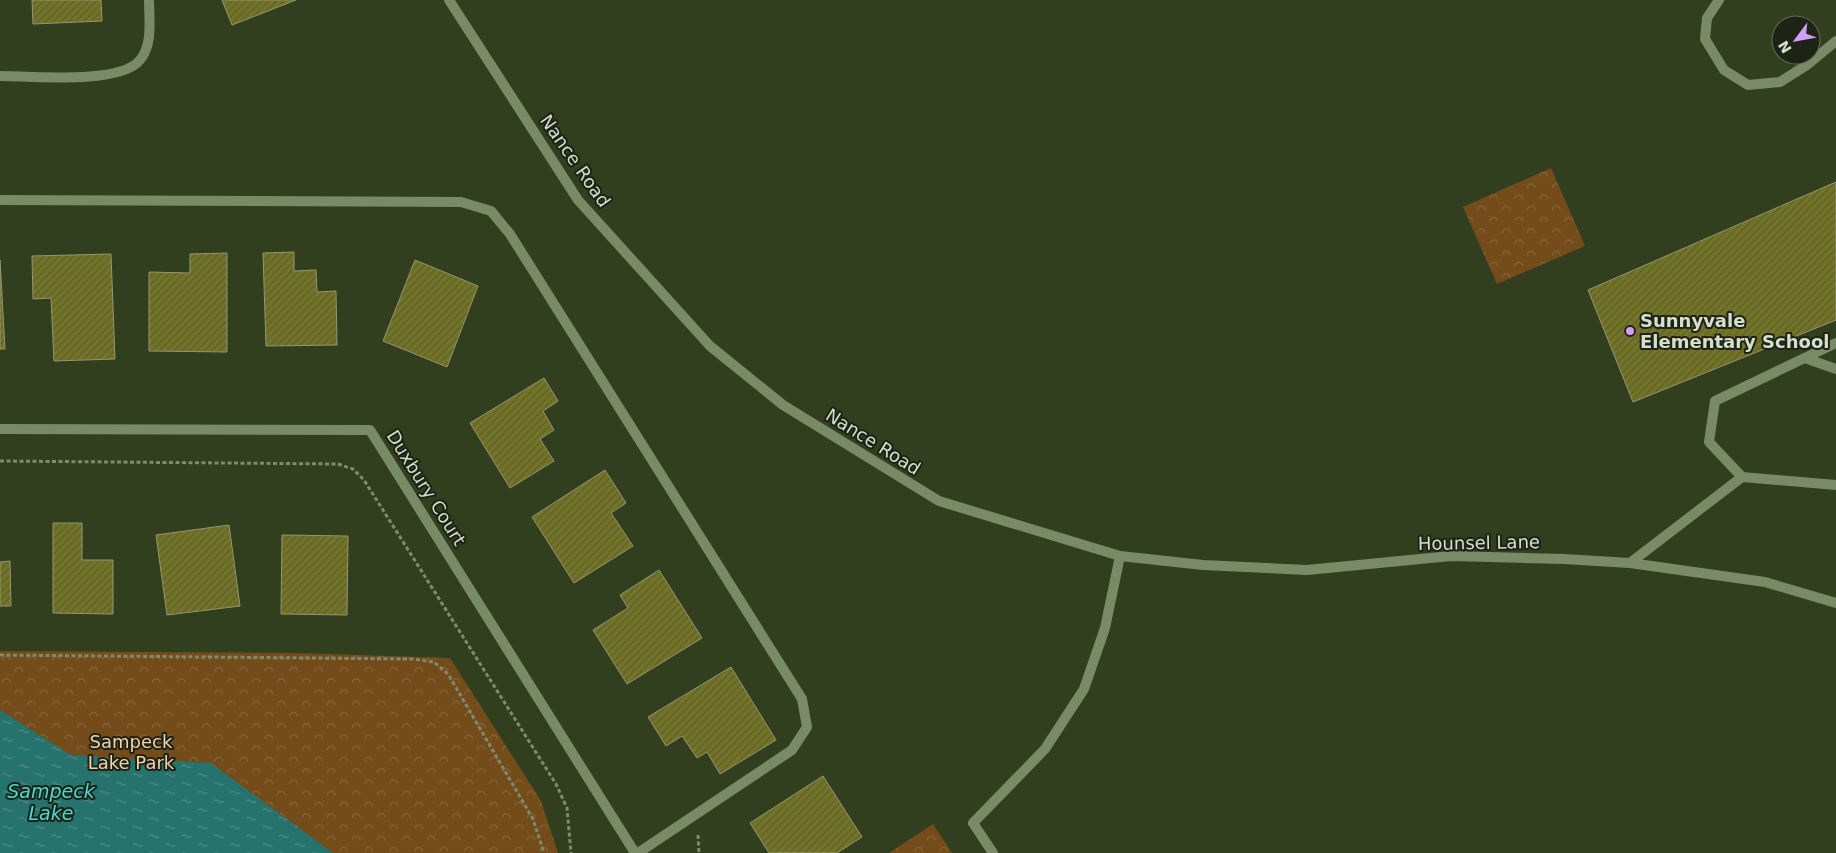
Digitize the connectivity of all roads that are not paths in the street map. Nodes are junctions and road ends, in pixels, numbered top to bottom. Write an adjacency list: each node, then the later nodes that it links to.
1 (149, 0): 5 (street)
2 (450, 0): 13 (street, Nance Road)
3 (1719, 0): 4 (street)
4 (1836, 41)
5 (0, 76)
6 (0, 200): 16 (street)
7 (1836, 343): 8 (street)
8 (1805, 358): 9 (street); 11 (street)
9 (1836, 369)
10 (0, 428): 16 (street, Duxbury Court)
11 (1742, 477): 12 (street); 14 (street)
12 (1836, 485)
13 (1120, 556): 14 (street, Hounsel Lane); 17 (street)
14 (1630, 563): 15 (street, Hounsel Lane)
15 (1836, 603)
16 (636, 853)
17 (993, 853)

